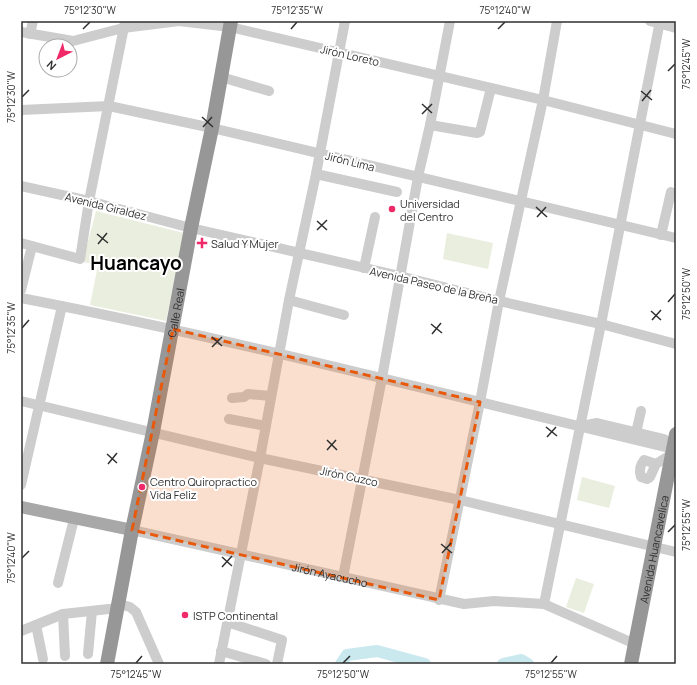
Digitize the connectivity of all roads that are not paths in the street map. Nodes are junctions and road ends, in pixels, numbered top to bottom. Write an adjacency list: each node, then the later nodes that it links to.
1 (33, 21): 9 (street)
2 (345, 21): 10 (street)
3 (450, 21): 11 (street)
4 (557, 21): 15 (street)
5 (657, 22): 8 (street); 19 (street)
6 (124, 24): 7 (street, Jirón Loreto); 9 (street, Jirón Loreto); 16 (street)
7 (230, 24): 10 (street, Jirón Loreto); 12 (highway, Calle Real)
8 (676, 28)
9 (26, 33)
10 (339, 52): 11 (street, Jirón Loreto); 22 (street)
11 (439, 75): 13 (street, Jirón Loreto); 18 (street)
12 (221, 77): 14 (street); 20 (highway, Calle Real)
13 (491, 88): 15 (street, Jirón Loreto); 18 (street)
14 (269, 91)
15 (543, 100): 19 (street, Jirón Loreto); 29 (street)
16 (109, 106): 17 (street, Jirón Lima); 20 (street, Jirón Lima); 28 (street)
17 (21, 110)
18 (430, 125): 24 (street)
19 (639, 125): 21 (street, Jirón Loreto); 31 (street)
20 (212, 128): 22 (street, Jirón Lima); 32 (highway, Calle Real)
21 (676, 134)
22 (320, 153): 23 (street); 24 (street, Jirón Lima)
23 (316, 174): 26 (street); 37 (street)
24 (418, 177): 29 (street, Jirón Lima); 39 (street)
25 (21, 186): 28 (street, Avenida Giraldez)
26 (396, 192)
27 (671, 192): 33 (street)
28 (89, 201): 32 (street, Avenida Giraldez); 36 (street)
29 (520, 201): 31 (street, Jirón Lima); 43 (street)
30 (376, 218): 38 (street)
31 (621, 225): 33 (street, Jirón Lima); 46 (street)
32 (191, 228): 37 (street, Avenida Paseo de la Breña); 47 (highway, Calle Real)
33 (661, 234): 34 (street, Jirón Lima)
34 (676, 238)
35 (21, 243): 36 (street)
36 (32, 246): 40 (street)
37 (300, 253): 38 (street, Avenida Paseo de la Breña); 42 (street)
38 (364, 268): 39 (street, Avenida Paseo de la Breña)
39 (400, 276): 43 (street, Avenida Paseo de la Breña); 50 (street)
40 (21, 290)
41 (21, 298): 44 (street)
42 (289, 300): 45 (street); 49 (street)
43 (499, 301): 46 (street, Avenida Paseo de la Breña); 54 (street)
44 (62, 306): 47 (street); 55 (street)
45 (344, 315)
46 (601, 324): 48 (street, Avenida Paseo de la Breña); 59 (street)
47 (173, 329): 49 (street); 60 (highway, Calle Real)
48 (676, 344)
49 (279, 355): 50 (street); 51 (street)
50 (382, 378): 54 (street); 65 (street)
51 (271, 396): 52 (street); 58 (street)
52 (232, 398)
53 (21, 401): 55 (street, Jirón Cuzco)
54 (480, 402): 59 (street); 68 (street)
55 (39, 406): 60 (street, Jirón Cuzco); 66 (street)
56 (641, 411): 61 (street)
57 (229, 419): 58 (street)
58 (266, 426): 63 (street)
59 (580, 426): 61 (street); 62 (street); 71 (street)
60 (153, 432): 63 (street, Jirón Cuzco); 72 (highway, Calle Real)
61 (636, 432): 62 (street)
62 (674, 446): 64 (street); 73 (highway, Avenida Huancavelica)
63 (260, 458): 65 (street, Jirón Cuzco); 74 (street)
64 (656, 464)
65 (362, 478): 68 (street, Jirón Cuzco); 75 (street)
66 (21, 484)
67 (676, 484): 73 (highway, Avenida Huancavelica)
68 (460, 500): 71 (street, Jirón Cuzco); 77 (street)
69 (21, 507): 70 (main road, Jirón Ayacucho)
70 (74, 519): 72 (main road, Jirón Ayacucho); 76 (street)
71 (560, 524): 73 (street, Jirón Cuzco); 78 (street)
72 (132, 530): 74 (street, Jirón Ayacucho); 79 (highway, Calle Real)
73 (664, 549): 88 (highway, Avenida Huancavelica)
74 (240, 554): 75 (street, Jirón Ayacucho); 82 (street)
75 (343, 577): 77 (street, Jirón Ayacucho)
76 (58, 583)
77 (439, 600): 78 (street, Jirón Ayacucho)
78 (544, 604): 88 (street, Jirón Ayacucho)
79 (118, 609): 80 (street); 90 (highway, Calle Real); 91 (street)
80 (92, 611): 81 (street); 86 (street)
81 (63, 614): 83 (street); 87 (street)
82 (227, 622): 85 (street); 94 (street)
83 (36, 625): 84 (street); 89 (street)
84 (21, 631)
85 (221, 651): 92 (street); 93 (street)
86 (88, 654)
87 (65, 656)
88 (636, 657)
89 (42, 659)
90 (107, 664)
91 (159, 664)
92 (219, 664)
93 (266, 664)
94 (277, 664)

